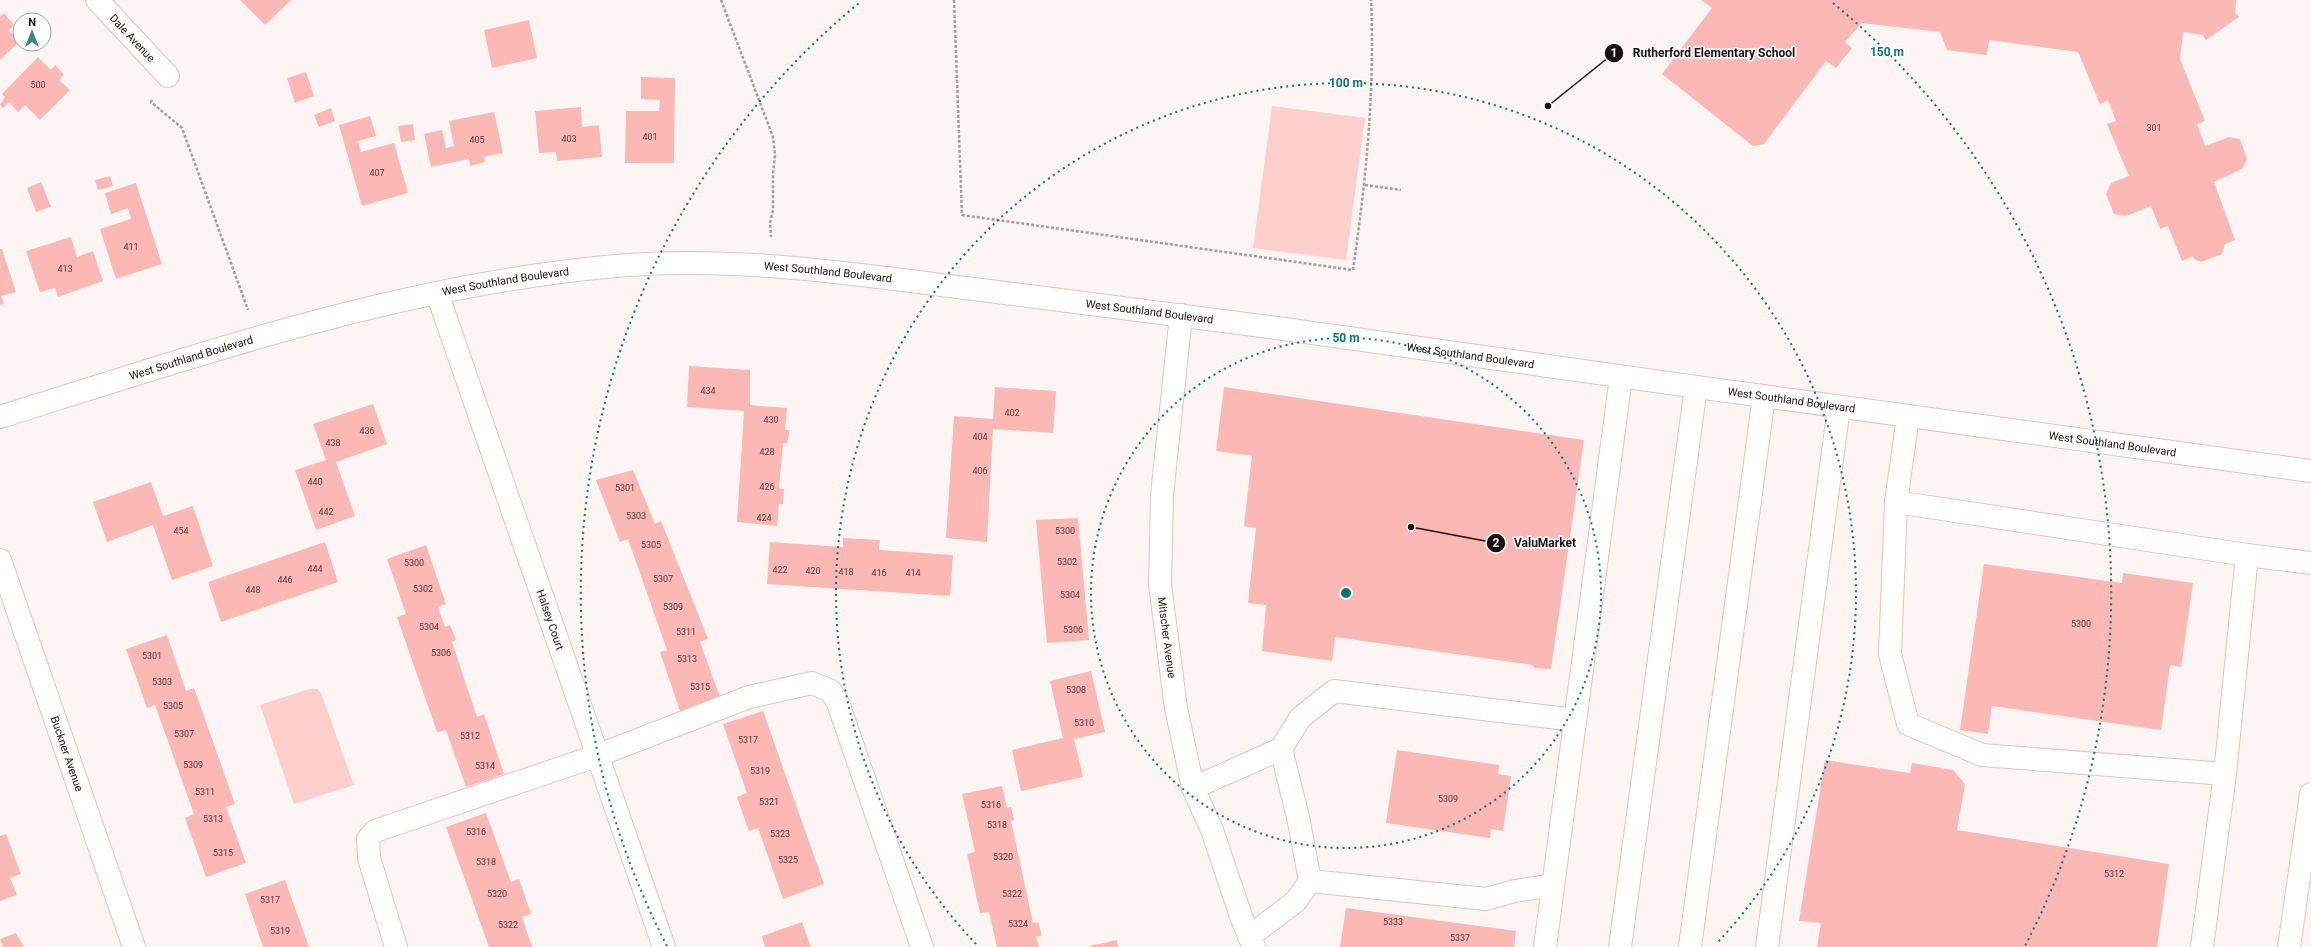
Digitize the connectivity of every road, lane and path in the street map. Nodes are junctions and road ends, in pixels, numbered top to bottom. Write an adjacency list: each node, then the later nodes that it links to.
1 (97, 0): 5 (street, Dale Avenue)
2 (721, 0): 8 (path)
3 (954, 0): 6 (path)
4 (1371, 0): 6 (path)
5 (168, 76): 11 (path)
6 (1365, 185): 7 (path)
7 (1401, 190)
8 (774, 265): 9 (street, West Southland Boulevard); 10 (street, West Southland Boulevard)
9 (437, 293): 11 (street, West Southland Boulevard); 25 (street, Halsey Court)
10 (1181, 315): 12 (street, West Southland Boulevard); 27 (street, Mitscher Avenue)
11 (257, 336): 16 (street, West Southland Boulevard)
12 (1621, 376): 13 (street, West Southland Boulevard); 23 (street)
13 (1696, 387): 14 (street, West Southland Boulevard); 38 (street)
14 (1764, 396): 15 (street, West Southland Boulevard); 39 (street)
15 (1839, 407): 17 (street, West Southland Boulevard); 40 (street)
16 (0, 417)
17 (1908, 417): 18 (street, West Southland Boulevard); 19 (street)
18 (2311, 471)
19 (1896, 502): 20 (street); 26 (street)
20 (2247, 555): 22 (street); 26 (street)
21 (0, 560): 33 (street, Buckner Avenue)
22 (2311, 563)
23 (1575, 720): 24 (street); 30 (street)
24 (1280, 749): 27 (street); 29 (street)
25 (599, 755): 34 (street); 35 (street, Halsey Court); 36 (street)
26 (2225, 774): 41 (street)
27 (1193, 788): 32 (street, Mitscher Avenue)
28 (2311, 794): 31 (street)
29 (1310, 881): 30 (street); 32 (street)
30 (1553, 885): 37 (street)
31 (2302, 924): 42 (street)
32 (1252, 942)
33 (134, 947)
34 (396, 947)
35 (664, 947)
36 (922, 947)
37 (1545, 947)
38 (1620, 947)
39 (1690, 947)
40 (1767, 947)
41 (2202, 947)
42 (2289, 947)

